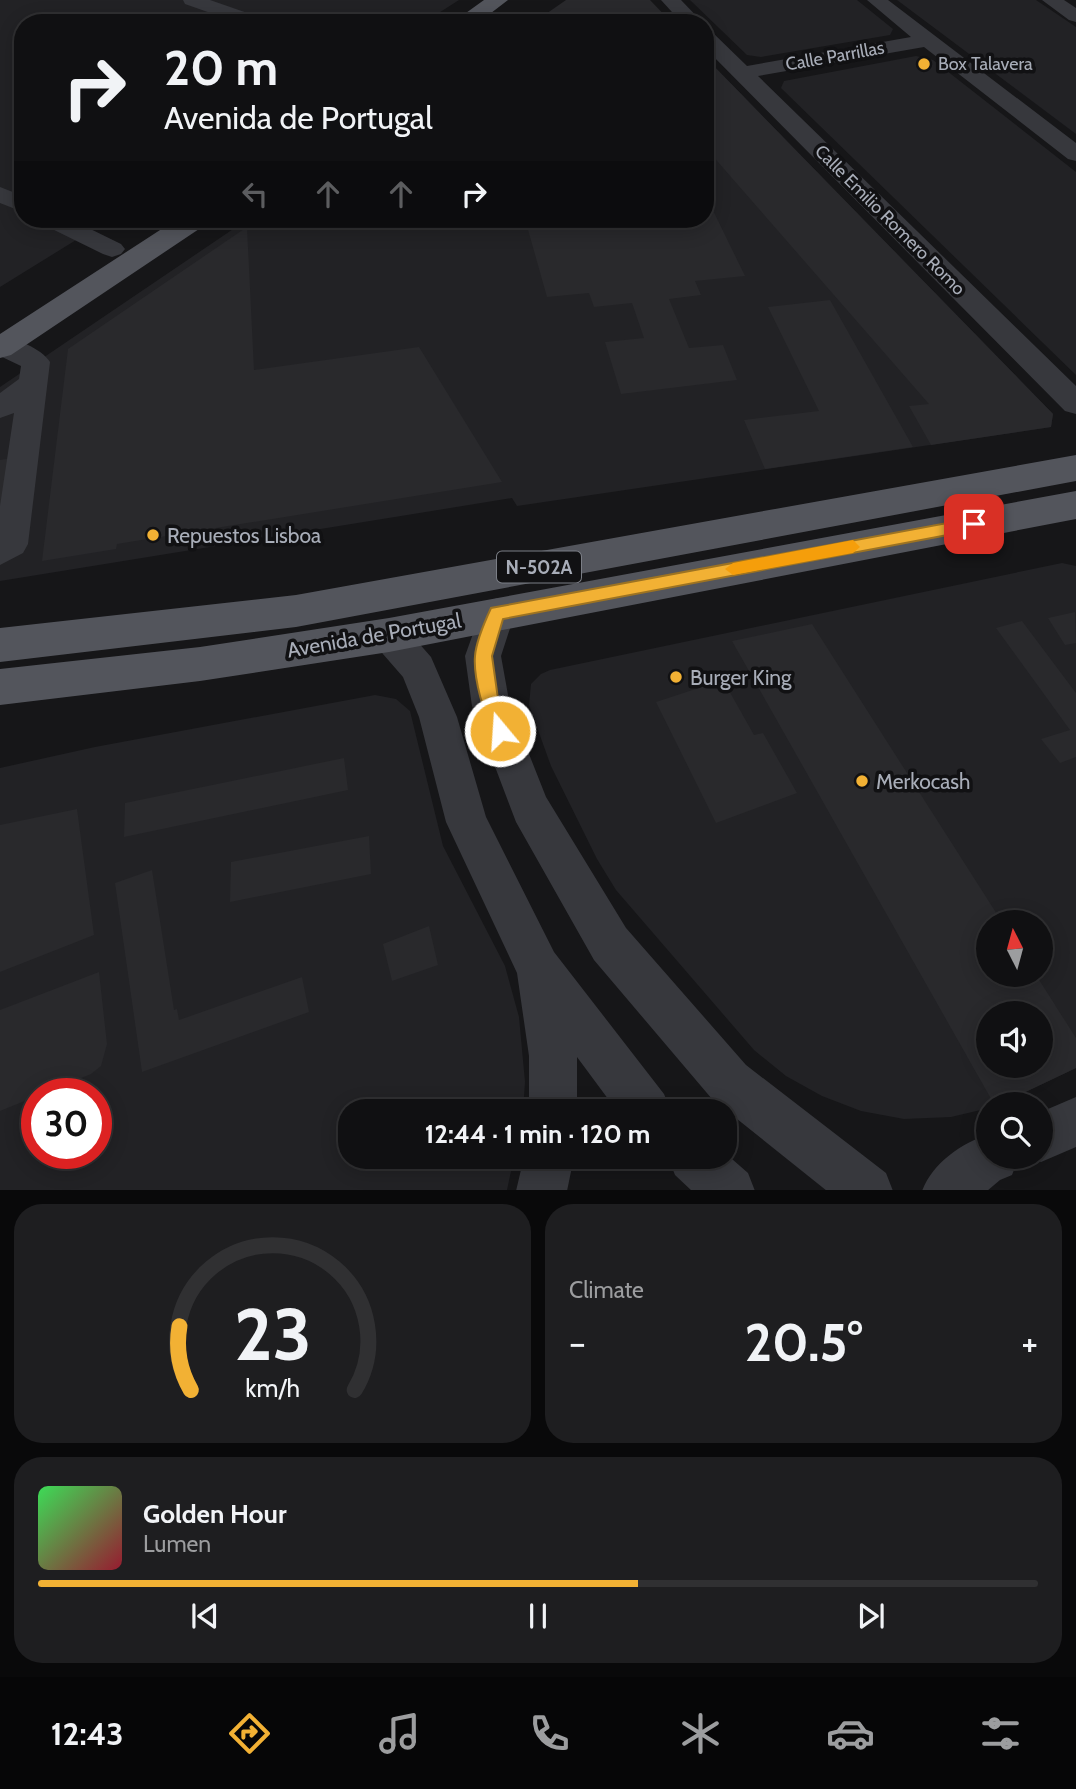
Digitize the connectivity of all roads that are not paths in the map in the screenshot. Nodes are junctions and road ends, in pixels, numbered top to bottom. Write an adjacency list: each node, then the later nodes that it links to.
1 (192, 0): 6 (street)
2 (670, 0): 8 (street)
3 (876, 0): 10 (street)
4 (1051, 0): 9 (street)
5 (507, 4): 7 (main road)
6 (232, 14)
7 (484, 14)
8 (684, 14)
9 (1076, 16)
10 (927, 40): 12 (street, Calle Parrillas); 13 (street)
11 (714, 45): 12 (street, Calle Emilio Romero Romo)
12 (742, 73): 20 (street, Calle Emilio Romero Romo)
13 (1076, 154)
14 (69, 228): 17 (street)
15 (144, 228): 17 (main road)
16 (180, 228): 18 (main road)
17 (112, 249): 18 (main road)
18 (1, 339): 19 (street)
19 (33, 384): 21 (street); 24 (street)
20 (1076, 404)
21 (0, 408)
22 (1076, 468): 27 (main road, Avenida de Portugal / N-502A)
23 (1069, 510): 25 (main road, Avenida de Portugal / N-502A)
24 (0, 552)
25 (497, 613): 26 (main road, Avenida de Portugal / N-502A); 39 (street)
26 (389, 635): 28 (main road, Avenida de Portugal / N-502A); 29 (street)
27 (0, 645)
28 (0, 687)
29 (538, 968): 30 (street); 31 (street)
30 (553, 1099)
31 (638, 1099)
32 (1076, 1122): 33 (street)
33 (1053, 1132)
34 (976, 1167): 40 (street)
35 (546, 1169): 37 (street)
36 (706, 1169): 38 (street)
37 (541, 1190)
38 (729, 1190)
39 (867, 1190)
40 (948, 1190)

